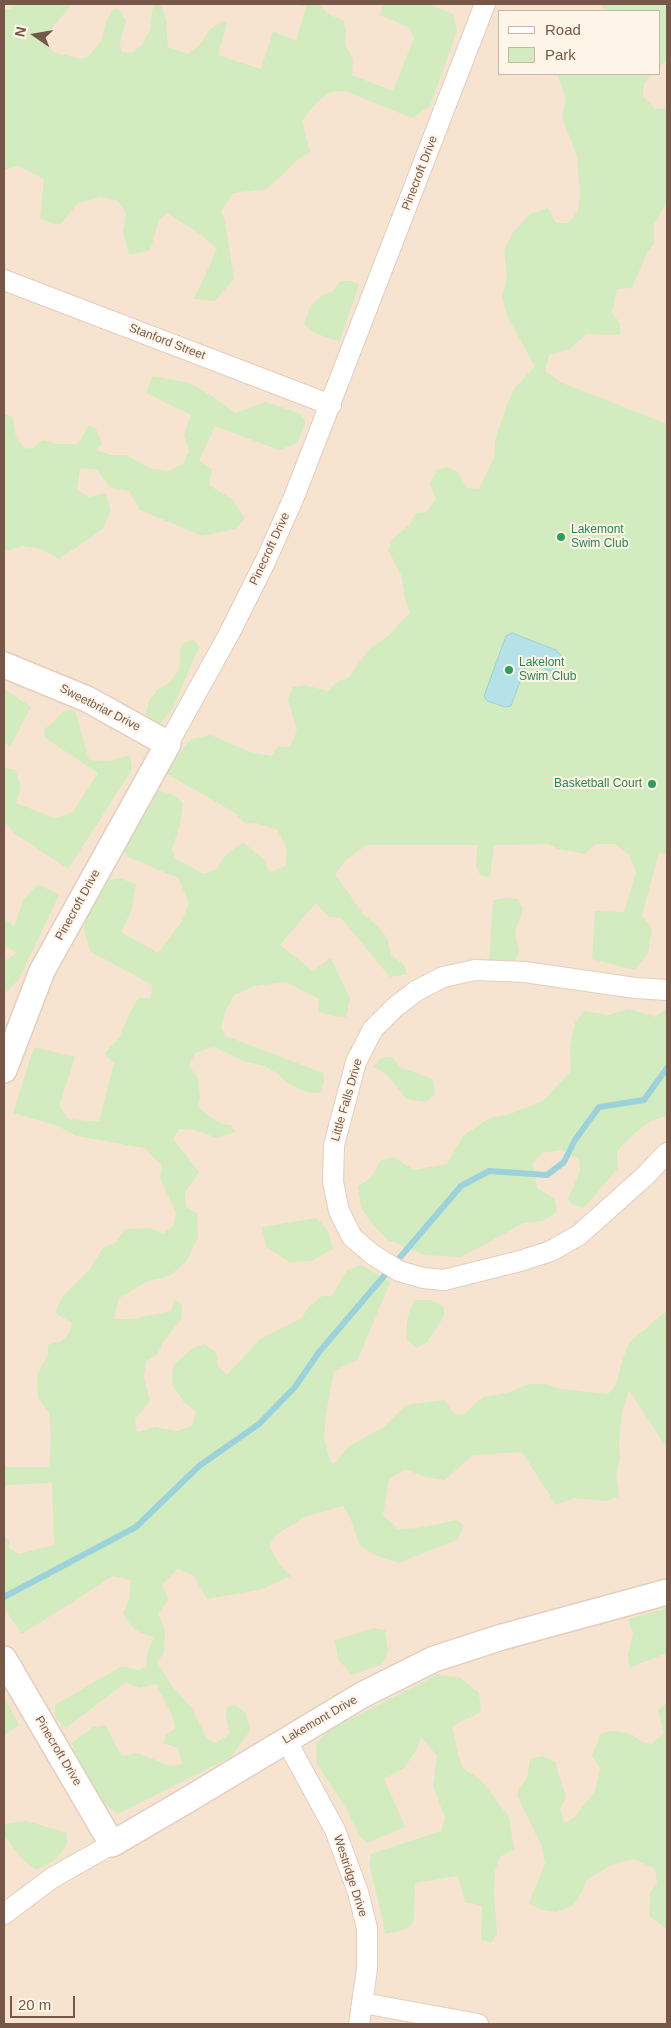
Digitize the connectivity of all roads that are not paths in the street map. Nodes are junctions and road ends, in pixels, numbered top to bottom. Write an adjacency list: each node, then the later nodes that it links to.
1 (484, 4): 3 (street, Pinecroft Drive)
2 (4, 280): 3 (street, Stanford Street)
3 (331, 405): 5 (street, Pinecroft Drive)
4 (4, 665): 5 (street, Sweetbriar Drive)
5 (168, 744): 7 (street, Pinecroft Drive)
6 (667, 990): 8 (street, Little Falls Drive)
7 (4, 1070)
8 (667, 1153)
9 (667, 1592): 11 (street, Lakemont Drive)
10 (4, 1659): 12 (street, Pinecroft Drive)
11 (286, 1740): 12 (street, Lakemont Drive); 14 (street, Westridge Drive)
12 (112, 1844): 13 (street, Lakemont Drive)
13 (4, 1914)
14 (363, 2003): 15 (street, Westridge Drive); 16 (street)
15 (360, 2024)
16 (478, 2024)

